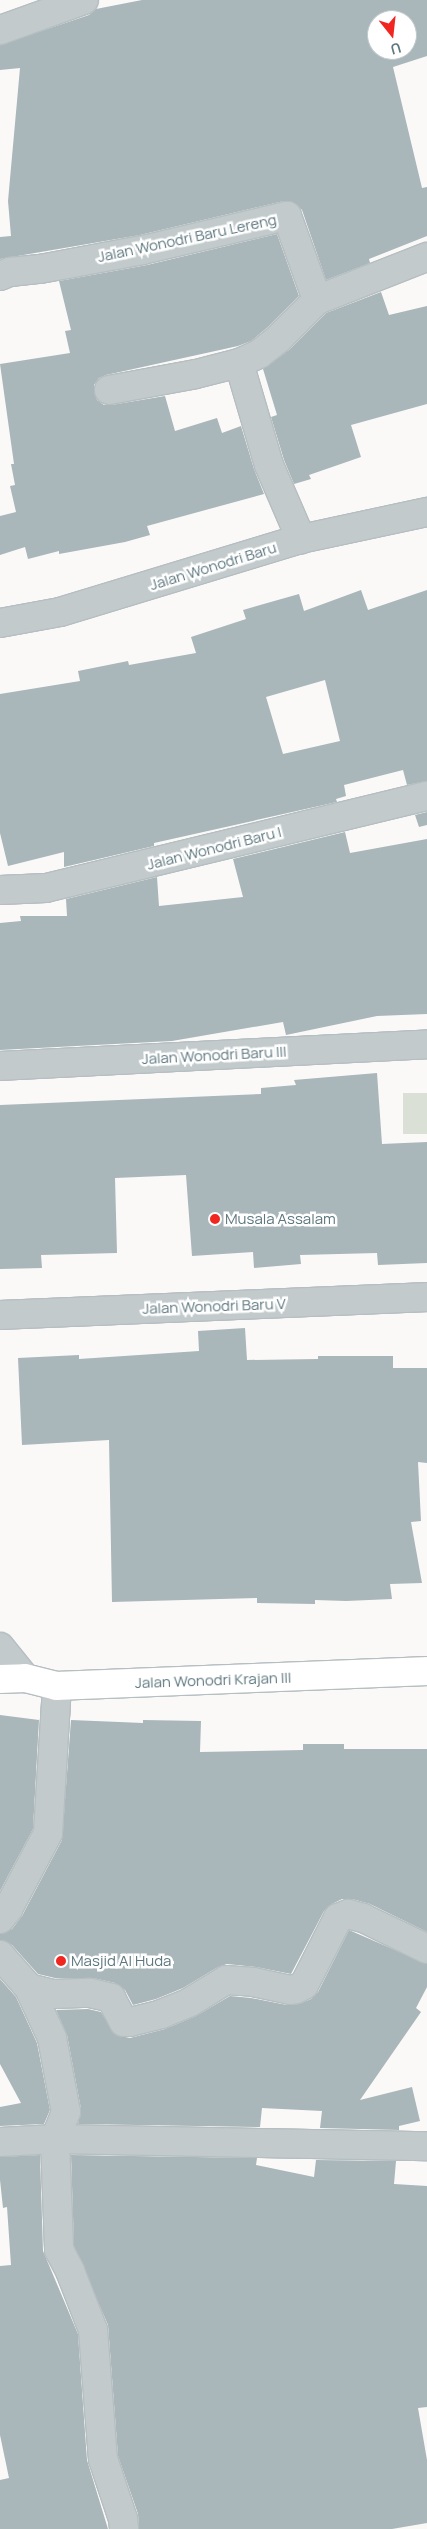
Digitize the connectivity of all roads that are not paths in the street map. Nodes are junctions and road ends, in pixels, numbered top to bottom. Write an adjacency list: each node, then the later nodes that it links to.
1 (84, 0): 2 (street)
2 (0, 30)
3 (427, 257): 5 (street)
4 (0, 276): 5 (street, Jalan Wonodri Baru Lereng)
5 (317, 300): 6 (street)
6 (239, 363): 7 (street); 9 (street)
7 (108, 390)
8 (427, 512): 9 (street, Jalan Wonodri Baru)
9 (301, 540): 10 (street, Jalan Wonodri Baru)
10 (0, 623)
11 (427, 796): 12 (street, Jalan Wonodri Baru I)
12 (0, 890)
13 (427, 1044): 14 (street, Jalan Wonodri Baru III)
14 (0, 1066)
15 (427, 1297): 16 (street, Jalan Wonodri Baru V)
16 (0, 1315)
17 (0, 1646): 19 (street)
18 (427, 1671): 20 (main road, Jalan Wonodri Krajan III)
19 (12, 1678): 20 (main road, Jalan Wonodri Krajan III)
20 (57, 1686): 21 (street)
21 (0, 1919)
22 (427, 1949): 24 (street)
23 (0, 1954): 24 (street)
24 (29, 1988): 25 (street)
25 (55, 2139): 26 (street); 27 (street); 28 (street)
26 (0, 2142)
27 (427, 2146)
28 (124, 2529)

